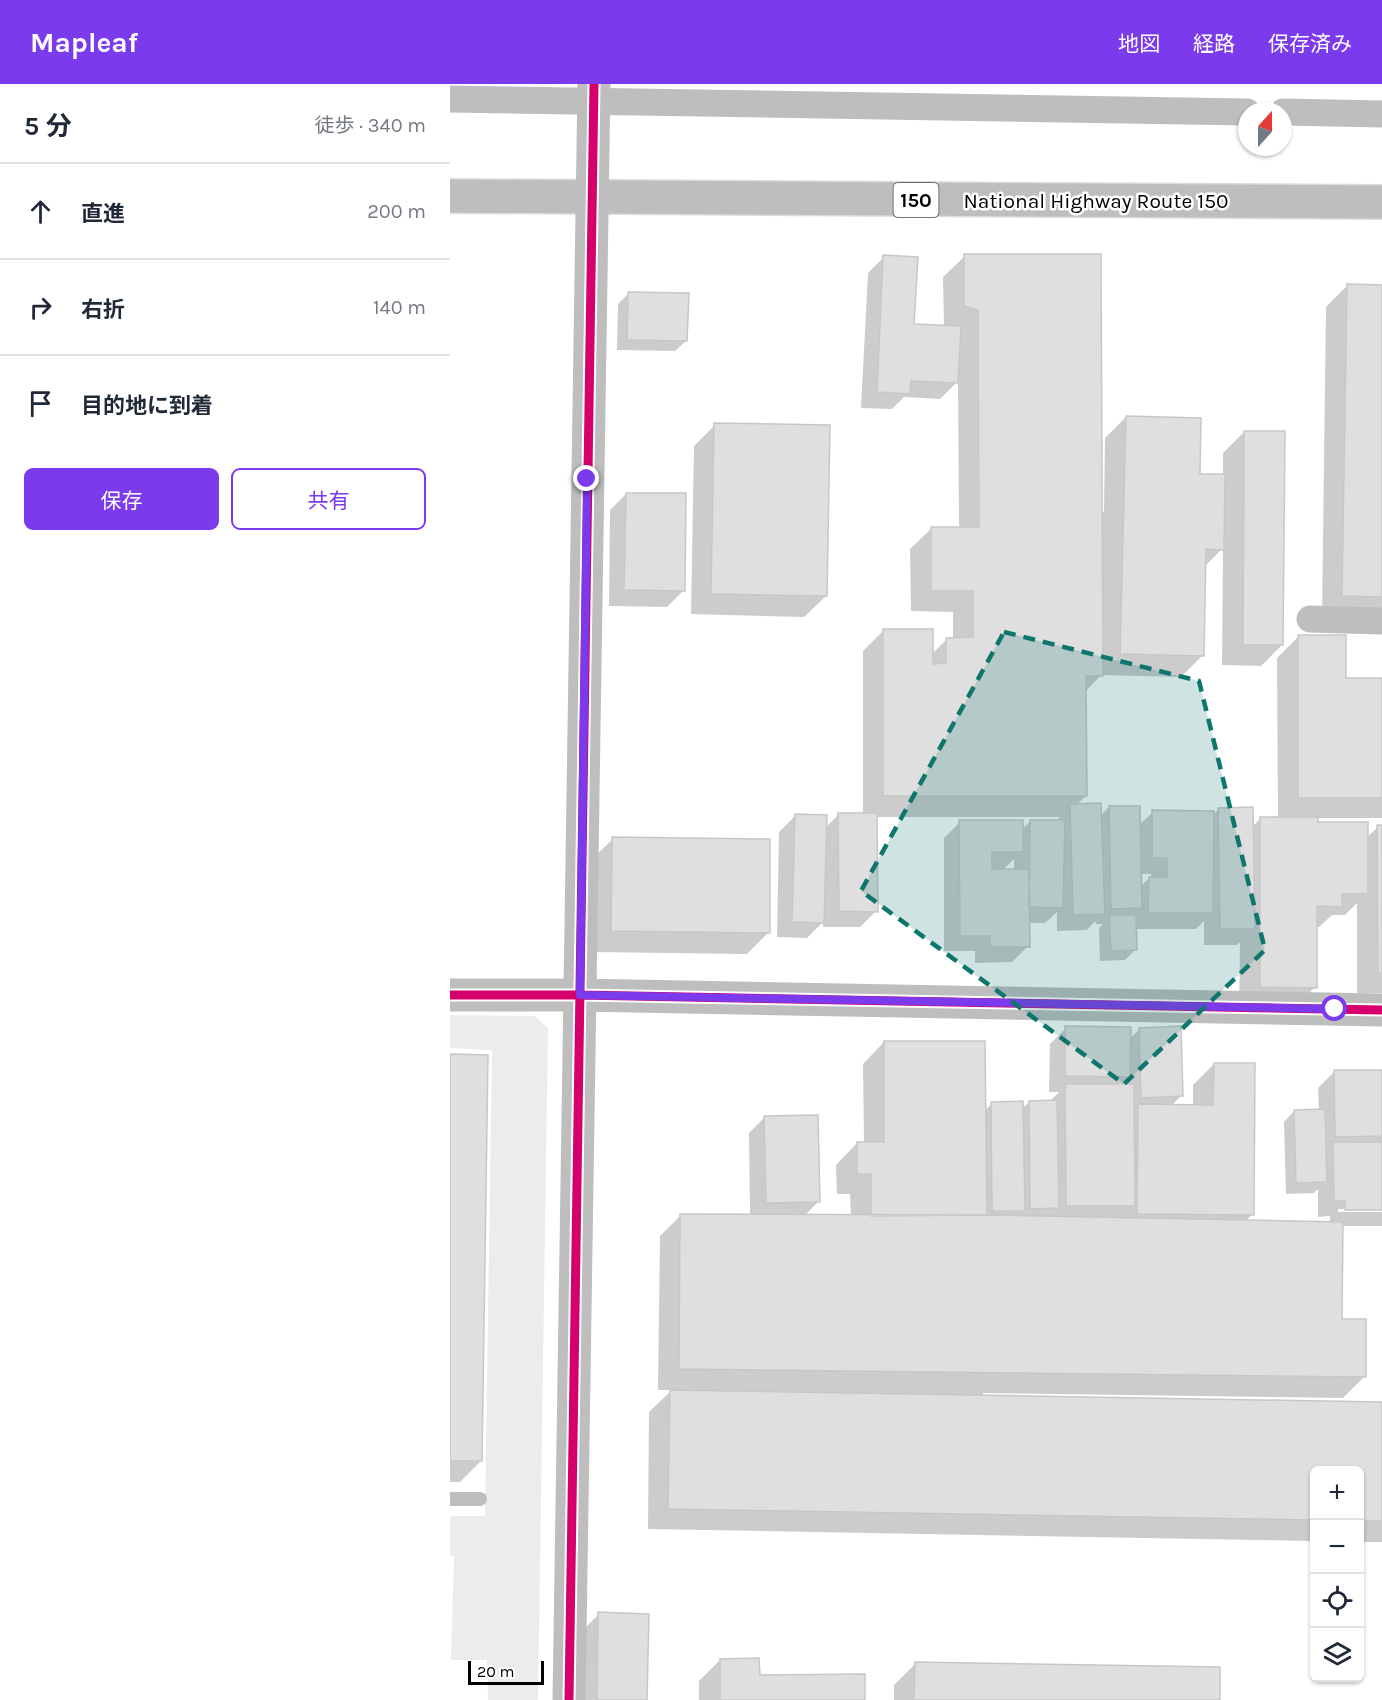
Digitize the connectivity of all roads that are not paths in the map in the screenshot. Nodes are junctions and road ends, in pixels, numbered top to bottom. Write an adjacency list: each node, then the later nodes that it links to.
1 (594, 93): 2 (street); 3 (street); 7 (main road)
2 (450, 99)
3 (1238, 112)
4 (1292, 112): 5 (street)
5 (1382, 114)
6 (450, 196): 7 (main road, National Highway Route 150 / 150)
7 (591, 198): 8 (main road, National Highway Route 150 / 150); 12 (main road)
8 (1382, 202)
9 (1310, 619): 10 (street)
10 (1382, 621)
11 (450, 995): 12 (main road)
12 (580, 995): 13 (main road); 16 (main road)
13 (1382, 1010)
14 (450, 1499): 15 (lane)
15 (480, 1499)
16 (569, 1700)

